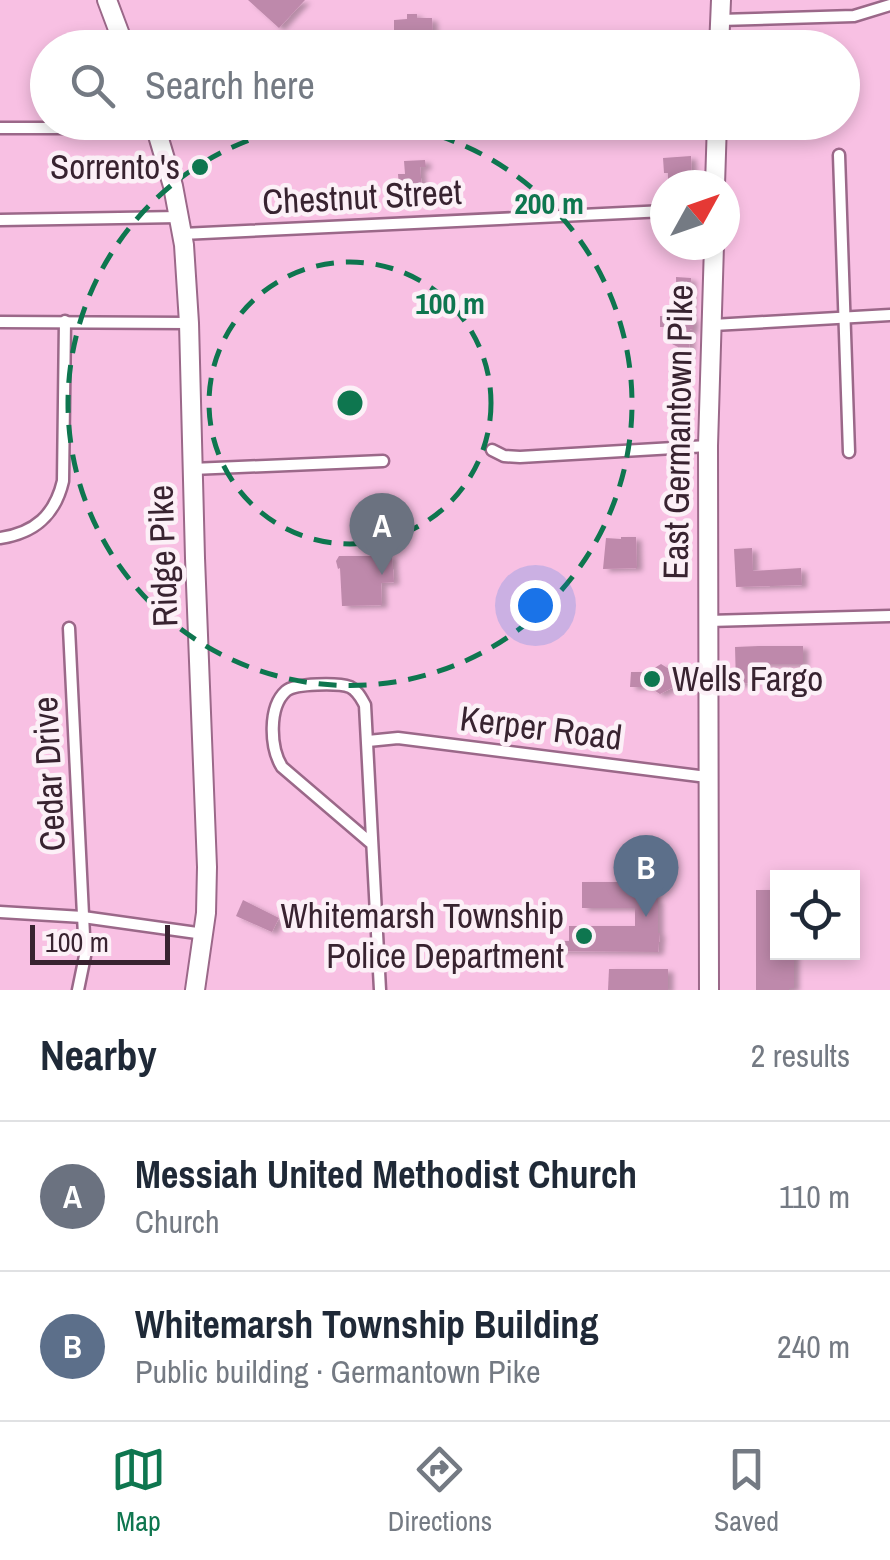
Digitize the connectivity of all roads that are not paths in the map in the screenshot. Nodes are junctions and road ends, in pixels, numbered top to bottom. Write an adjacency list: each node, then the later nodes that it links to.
1 (107, 0): 5 (main road)
2 (720, 0): 4 (main road)
3 (890, 5): 4 (street)
4 (720, 20): 6 (main road)
5 (118, 30)
6 (720, 30)
7 (0, 128): 8 (street)
8 (30, 128)
9 (161, 140): 15 (main road, Ridge Pike)
10 (716, 140): 12 (main road)
11 (839, 156): 18 (street)
12 (715, 170)
13 (650, 210): 15 (street, Chestnut Street)
14 (0, 220): 15 (street, Chestnut Street)
15 (181, 226): 21 (main road, Ridge Pike)
16 (714, 260): 22 (main road, East Germantown Pike)
17 (890, 314): 18 (street)
18 (844, 316): 22 (street); 25 (street)
19 (65, 321): 20 (street); 21 (street); 28 (street)
20 (0, 322)
21 (189, 323): 27 (main road, Ridge Pike)
22 (713, 325): 23 (main road, East Germantown Pike)
23 (708, 446): 24 (street); 30 (main road, East Germantown Pike)
24 (492, 450)
25 (849, 452)
26 (384, 460): 27 (street)
27 (192, 470): 37 (main road, Ridge Pike)
28 (0, 538)
29 (890, 616): 30 (street)
30 (708, 621): 33 (main road, East Germantown Pike)
31 (69, 628): 36 (street, Cedar Drive)
32 (368, 742): 33 (street, Kerper Road); 34 (street); 34 (street)
33 (707, 776): 41 (main road, East Germantown Pike)
34 (372, 844): 40 (street)
35 (0, 912): 36 (street)
36 (84, 917): 37 (street); 38 (street, Cedar Drive)
37 (204, 934): 39 (main road, Ridge Pike)
38 (78, 990)
39 (194, 990)
40 (380, 990)
41 (709, 990)

